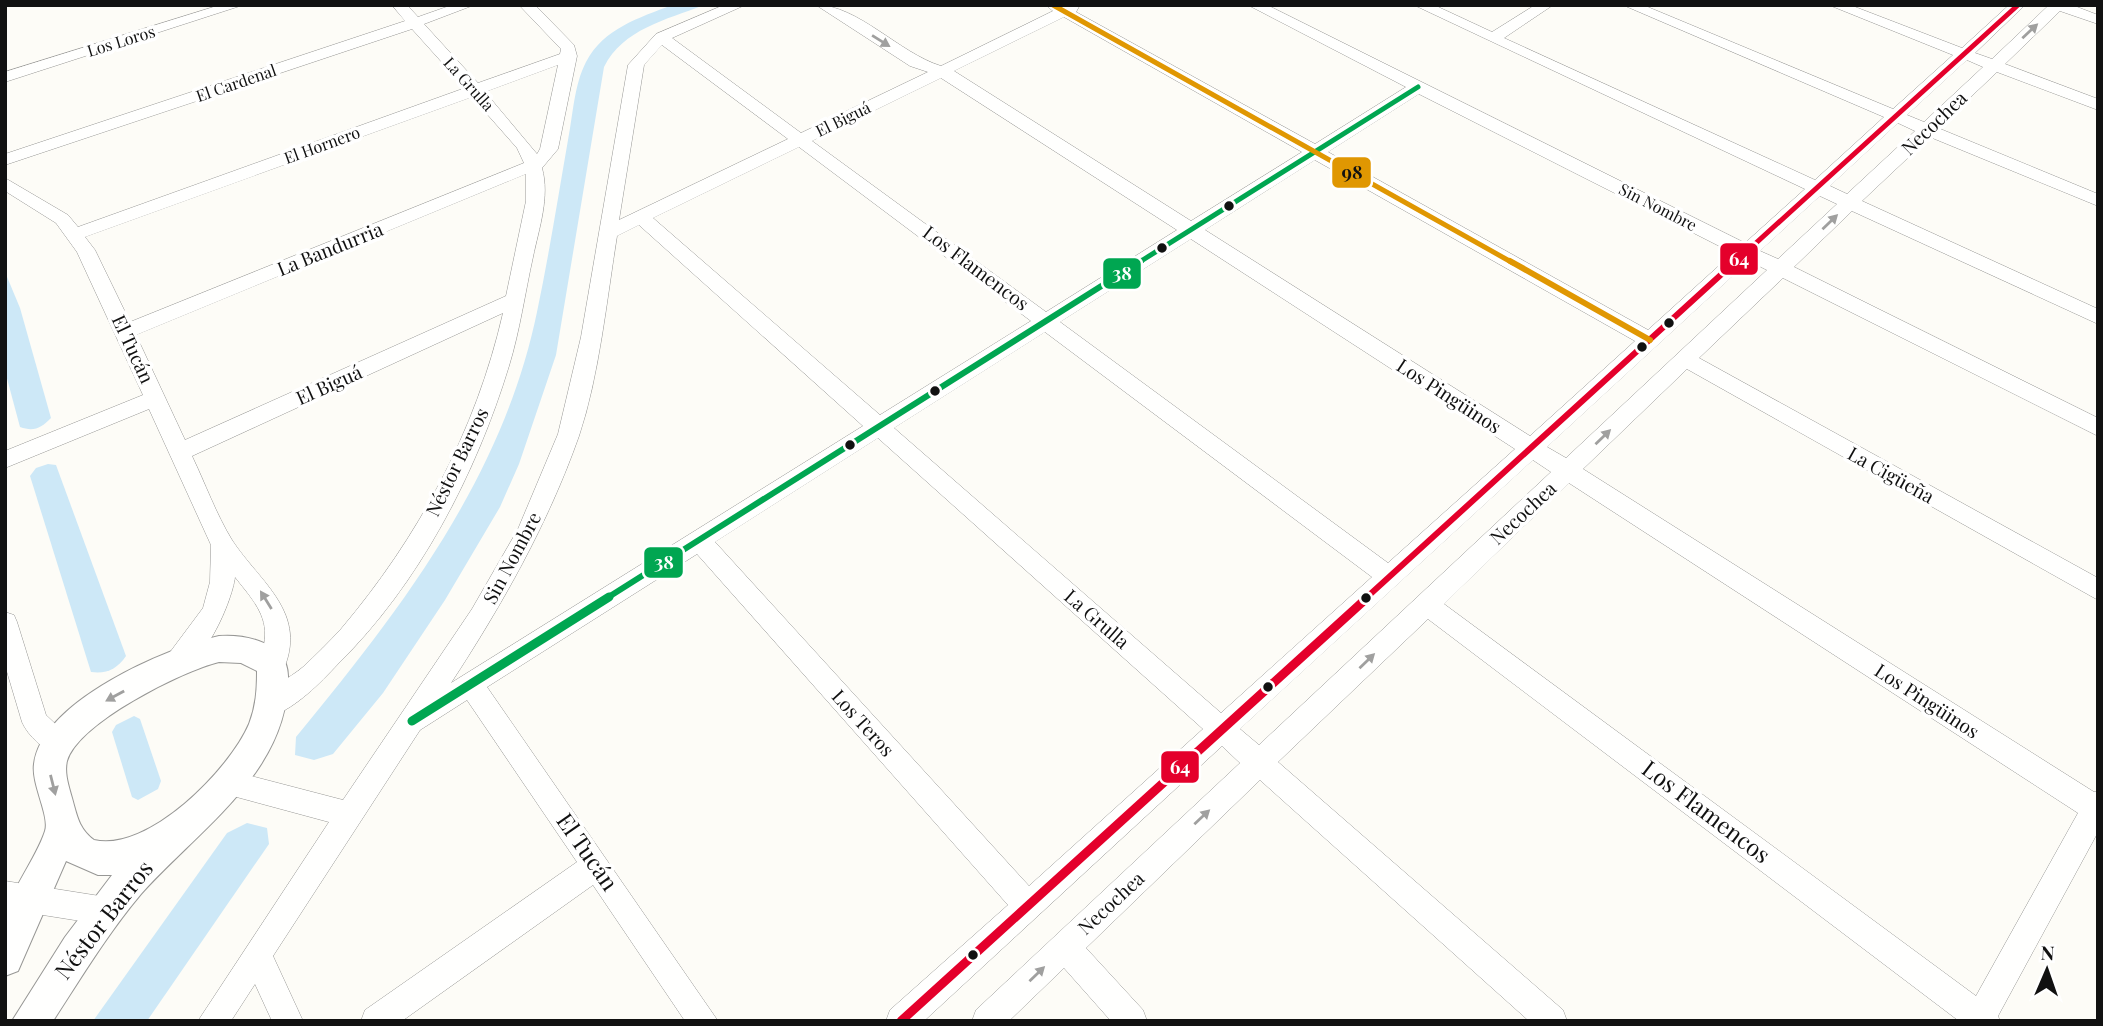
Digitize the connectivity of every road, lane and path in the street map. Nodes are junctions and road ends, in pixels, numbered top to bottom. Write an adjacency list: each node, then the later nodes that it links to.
1 (236, 5): 24 (street, Los Loros)
2 (399, 5): 17 (street, La Grulla)
3 (467, 5): 17 (street, El Cardenal)
4 (526, 5): 21 (street)
5 (737, 5): 18 (street)
6 (823, 5): 23 (street, Los Pingüinos, one-way to 23)
7 (849, 5): 23 (street, Los Pingüinos)
8 (1255, 5): 25 (street, Sin Nombre)
9 (1421, 5): 19 (street)
10 (1546, 5): 19 (street)
11 (1630, 5): 28 (street)
12 (1836, 5): 20 (street)
13 (2018, 5): 20 (street, Necochea)
14 (2058, 5): 16 (street); 22 (street, Necochea, one-way to 14)
15 (1065, 7): 23 (street, El Biguá); 31 (street)
16 (2098, 20)
17 (415, 23): 26 (street, La Grulla); 32 (street, El Cardenal)
18 (662, 37): 30 (street, Los Flamencos); 40 (street, Sin Nombre)
19 (1493, 38): 35 (street)
20 (1964, 54): 22 (street); 28 (street, Necochea)
21 (569, 56): 26 (street, El Hornero); 33 (street)
22 (1994, 65): 27 (street); 29 (street, Necochea)
23 (942, 71): 30 (street, El Biguá); 39 (street, Los Pingüinos)
24 (5, 77)
25 (1418, 87): 31 (street); 42 (street, Sin Nombre)
26 (475, 90): 33 (street, La Grulla); 41 (street, El Hornero)
27 (2098, 105)
28 (1896, 116): 29 (street); 35 (street, Necochea)
29 (1927, 129): 36 (street); 37 (street, Necochea)
30 (803, 139): 38 (street, El Biguá); 46 (street, Los Flamencos)
31 (1315, 152): 39 (street); 48 (street)
32 (5, 160)
33 (536, 166): 44 (street, Néstor Barros); 47 (street, La Bandurria)
34 (5, 184): 41 (street, El Tucán)
35 (1817, 188): 37 (street); 42 (street, Necochea)
36 (2098, 201)
37 (1850, 203): 43 (street, Necochea, one-way to 37); 45 (street)
38 (641, 217): 40 (street, El Biguá); 51 (street, La Grulla)
39 (1191, 230): 46 (street); 53 (street, Los Pingüinos)
40 (608, 233): 67 (street, Sin Nombre)
41 (75, 234): 47 (street, El Tucán)
42 (1747, 252): 43 (street, Sin Nombre); 48 (street, Necochea)
43 (1780, 269): 49 (street, Necochea); 52 (street, Sin Nombre)
44 (515, 300): 54 (street, El Biguá); 66 (street, Néstor Barros)
45 (2098, 317)
46 (1047, 321): 51 (street); 59 (street, Los Flamencos)
47 (125, 332): 50 (street, El Tucán)
48 (1650, 340): 53 (street, Necochea)
49 (1685, 359): 56 (street, Necochea, one-way to 49); 60 (street, La Cigüeña)
50 (156, 398): 54 (street, El Tucán); 55 (street)
51 (879, 426): 57 (street); 68 (street, La Grulla)
52 (2098, 428)
53 (1531, 448): 56 (street, Los Pingüinos); 59 (street, Necochea)
54 (180, 452): 58 (street, El Tucán)
55 (5, 460)
56 (1567, 471): 61 (street, Necochea); 72 (street, Los Pingüinos)
57 (699, 540): 65 (street); 78 (street, Los Teros)
58 (223, 545): 63 (street, El Tucán); 64 (street, El Tucán, one-way to 58)
59 (1390, 577): 68 (street, Necochea)
60 (2098, 590)
61 (1426, 604): 70 (street, Necochea, one-way to 61); 83 (street, Los Flamencos)
62 (6, 626): 69 (street)
63 (175, 663): 64 (street); 69 (street, one-way to 69)
64 (273, 665): 66 (street, Néstor Barros)
65 (470, 684): 67 (street); 76 (street, El Tucán)
66 (272, 705): 71 (street, Néstor Barros)
67 (412, 721): 73 (street, Sin Nombre)
68 (1222, 730): 70 (street, La Grulla); 78 (street, Necochea)
69 (58, 743): 75 (street, Néstor Barros, one-way to 75)
70 (1260, 762): 80 (street, Necochea, one-way to 70); 92 (street, La Grulla)
71 (228, 783): 73 (street); 74 (street, Néstor Barros)
72 (2097, 808): 83 (street)
73 (350, 815): 81 (street, Sin Nombre)
74 (183, 825): 75 (street, Néstor Barros); 79 (street, Néstor Barros)
75 (64, 828): 77 (street)
76 (596, 866): 87 (street); 88 (street, El Tucán)
77 (19, 896): 79 (street); 82 (street)
78 (1028, 906): 89 (street, Necochea)
79 (106, 911): 84 (street, Néstor Barros)
80 (1065, 947): 90 (street, Necochea, one-way to 80); 91 (street)
81 (257, 955): 85 (street, Sin Nombre); 86 (street)
82 (5, 958)
83 (1982, 1020)
84 (30, 1021)
85 (214, 1021)
86 (288, 1021)
87 (376, 1021)
88 (703, 1021)
89 (901, 1021)
90 (987, 1021)
91 (1132, 1021)
92 (1552, 1021)

